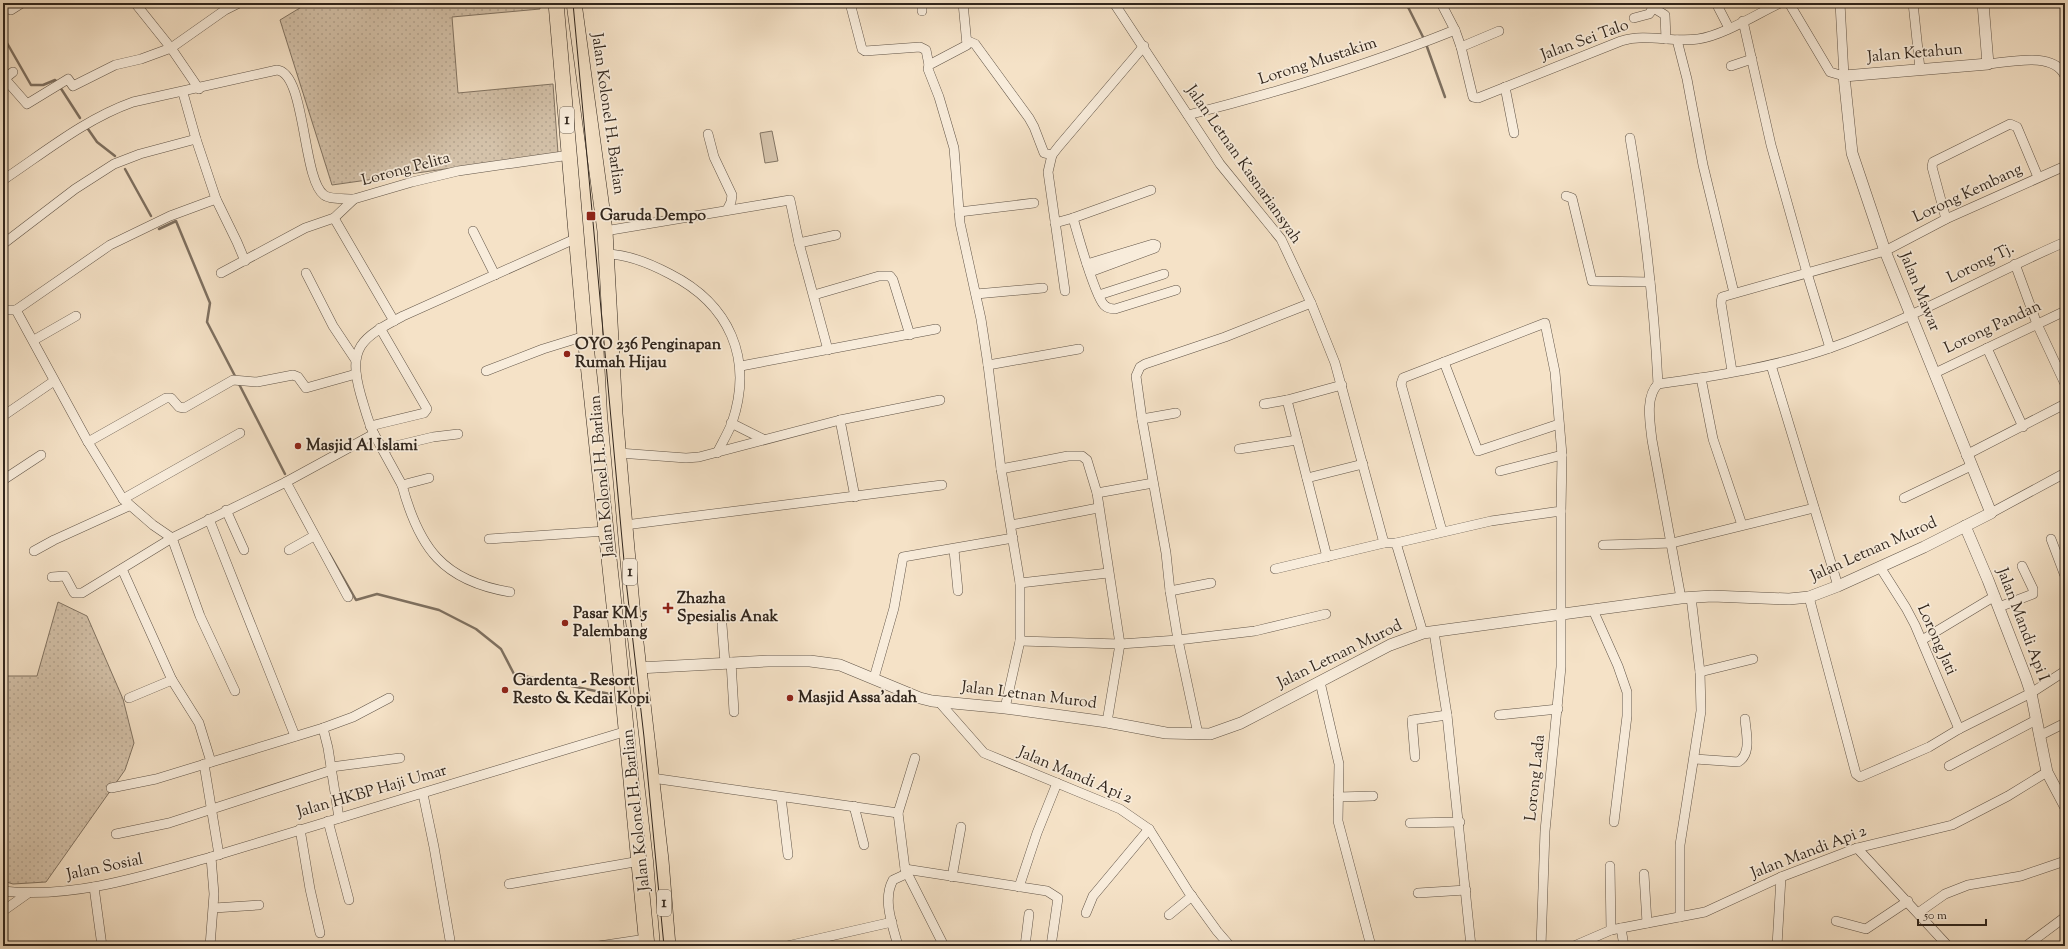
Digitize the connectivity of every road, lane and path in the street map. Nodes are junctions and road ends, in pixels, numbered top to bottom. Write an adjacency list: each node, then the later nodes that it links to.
1 (22, 3): 18 (street)
2 (148, 3): 17 (street)
3 (239, 3): 29 (street)
4 (556, 3): 47 (highway, 1)
5 (574, 3): 64 (highway, Jalan Kolonel H. Barlian / 1)
6 (850, 3): 32 (street)
7 (963, 3): 26 (street)
8 (1114, 3): 27 (street, Jalan Letnan Kasnariansyah)
9 (1441, 3): 22 (street, Jalan Sei Talo)
10 (1716, 3): 21 (street)
11 (1780, 3): 20 (street, Jalan Sei Talo)
12 (1789, 3): 36 (street)
13 (1840, 3): 36 (street)
14 (1913, 3): 34 (street)
15 (1983, 3): 31 (street)
16 (1651, 5): 19 (street); 24 (street)
17 (138, 6): 29 (street)
18 (11, 10)
19 (1634, 18)
20 (1743, 21): 21 (street, Jalan Sei Talo); 30 (street)
21 (1729, 28): 25 (street, Jalan Sei Talo)
22 (1455, 30): 28 (street, Jalan Sei Talo); 42 (street, Lorong Mustakim)
23 (1499, 31): 28 (street)
24 (1666, 39): 25 (street, Jalan Sei Talo); 39 (street, Jalan Sei Talo)
25 (1677, 40): 84 (street)
26 (968, 41): 32 (street); 48 (street)
27 (1144, 46): 42 (street, Jalan Letnan Kasnariansyah); 48 (street)
28 (1461, 47): 39 (street, Jalan Sei Talo)
29 (171, 48): 38 (street); 40 (street)
30 (1752, 59): 33 (street); 76 (street)
31 (1988, 64): 34 (street, Jalan Ketahun); 37 (street)
32 (929, 65): 58 (street)
33 (1731, 66)
34 (1920, 69): 36 (street, Jalan Ketahun)
35 (13, 72): 38 (street)
36 (1844, 76): 70 (street, Jalan Mawar)
37 (2065, 76)
38 (4, 80)
39 (1505, 87): 43 (street)
40 (199, 89): 41 (street); 55 (street)
41 (183, 93): 46 (street); 51 (street)
42 (1188, 115): 88 (street, Jalan Letnan Kasnariansyah)
43 (1514, 133)
44 (708, 134): 57 (street)
45 (1630, 138): 80 (street)
46 (196, 139): 54 (street); 69 (street)
47 (570, 155): 55 (street, Lorong Pelita); 66 (highway, 1)
48 (1052, 155): 62 (street)
49 (2065, 166): 50 (street, Lorong Kembang)
50 (2038, 177): 61 (street, Lorong Kembang); 61 (street)
51 (3, 180)
52 (1151, 190): 60 (street)
53 (1569, 197): 80 (street)
54 (216, 199): 72 (street); 90 (street)
55 (354, 199): 59 (street, Lorong Pelita)
56 (1034, 204): 58 (street)
57 (727, 210): 64 (street); 67 (street)
58 (959, 212): 85 (street)
59 (334, 218): 72 (street, Lorong Pelita); 94 (street)
60 (1073, 218): 62 (street); 74 (street)
61 (1946, 219): 70 (street, Lorong Kembang)
62 (1055, 223): 83 (street)
63 (473, 231): 79 (street)
64 (605, 231): 71 (highway, Jalan Kolonel H. Barlian / 1)
65 (836, 235): 67 (street)
66 (577, 238): 79 (street); 99 (highway, 1)
67 (799, 242): 86 (street)
68 (2065, 242): 73 (street, Lorong Tj.)
69 (3, 244)
70 (1885, 251): 76 (street, Lorong Kembang); 92 (street, Jalan Mawar)
71 (606, 254): 108 (street); 124 (highway, Jalan Kolonel H. Barlian / 1)
72 (244, 261): 75 (street, Lorong Pelita)
73 (2015, 264): 92 (street, Lorong Tj.); 95 (street)
74 (1089, 268): 74 (street); 87 (street)
75 (221, 273)
76 (1806, 273): 84 (street, Lorong Kembang); 101 (street)
77 (306, 274): 105 (street)
78 (1164, 274): 87 (street)
79 (495, 275): 94 (street)
80 (1650, 282): 116 (street)
81 (1043, 288): 85 (street)
82 (1176, 290): 87 (street)
83 (1065, 291)
84 (1734, 293): 111 (street)
85 (976, 294): 109 (street)
86 (814, 295): 98 (street); 104 (street)
87 (1099, 295)
88 (1312, 306): 118 (street, Jalan Letnan Kasnariansyah); 128 (street)
89 (3, 310): 90 (street)
90 (16, 310): 100 (street)
91 (2065, 311): 95 (street, Lorong Pandan)
92 (1911, 315): 101 (street, Lorong Tj.); 112 (street, Jalan Mawar)
93 (76, 316): 100 (street)
94 (394, 321): 96 (street)
95 (2037, 324): 102 (street, Lorong Pandan); 117 (street)
96 (380, 328): 105 (street); 132 (street)
97 (936, 329): 98 (street)
98 (910, 335): 104 (street)
99 (585, 336): 110 (street); 125 (highway, 1)
100 (34, 340): 115 (street)
101 (1830, 348): 107 (street, Lorong Tj.)
102 (1987, 348): 112 (street, Lorong Pandan); 131 (street)
103 (1079, 349): 109 (street)
104 (828, 350): 108 (street)
105 (355, 359): 113 (street)
106 (1444, 362): 130 (street); 130 (street, Lorong Lada); 172 (street)
107 (1772, 365): 111 (street, Lorong Tj.); 162 (street)
108 (741, 366): 129 (street)
109 (988, 366): 147 (street)
110 (486, 371)
111 (1732, 371): 114 (street, Lorong Tj.)
112 (1935, 373): 144 (street, Jalan Mawar)
113 (356, 374): 132 (street); 137 (street)
114 (1701, 378): 116 (street, Lorong Tj.); 167 (street)
115 (54, 381): 126 (street); 137 (street)
116 (1658, 384): 180 (street)
117 (2065, 384)
118 (1342, 385): 120 (street); 145 (street, Jalan Letnan Kasnariansyah)
119 (940, 400): 127 (street)
120 (1287, 400): 121 (street); 136 (street)
121 (1264, 404)
122 (2065, 404): 131 (street)
123 (1176, 413): 128 (street)
124 (615, 414): 125 (highway); 141 (highway, Jalan Kolonel H. Barlian / 1)
125 (594, 415): 171 (highway, 1)
126 (3, 416)
127 (840, 420): 135 (street); 158 (street)
128 (1142, 420): 154 (street)
129 (732, 423): 135 (street); 140 (street)
130 (1559, 424): 143 (street, Lorong Lada)
131 (2023, 427): 144 (street)
132 (372, 430): 138 (street); 153 (street)
133 (240, 433): 160 (street)
134 (458, 434): 138 (street)
135 (763, 439): 140 (street)
136 (1297, 440): 139 (street); 151 (street)
137 (88, 442): 160 (street)
138 (383, 449): 155 (street)
139 (1239, 449)
140 (717, 452): 141 (street)
141 (619, 453): 168 (highway, Jalan Kolonel H. Barlian / 1)
142 (41, 455): 152 (street)
143 (1562, 455): 148 (street); 164 (street, Lorong Lada)
144 (1966, 455): 146 (street, Jalan Mawar)
145 (1363, 464): 151 (street); 178 (street, Jalan Letnan Kasnariansyah)
146 (1971, 466): 159 (street); 165 (street, Jalan Mawar)
147 (1001, 469): 157 (street); 169 (street)
148 (1500, 471)
149 (2065, 474): 165 (street, Jalan Letnan Murod)
150 (429, 478): 155 (street)
151 (1308, 478): 186 (street)
152 (3, 480)
153 (286, 482): 163 (street); 173 (street)
154 (1153, 483): 157 (street); 198 (street)
155 (402, 485): 199 (street)
156 (942, 485): 158 (street)
157 (1097, 493): 161 (street)
158 (855, 497): 168 (street)
159 (1904, 498)
160 (126, 503): 174 (street); 185 (street)
161 (1098, 508): 169 (street); 191 (street)
162 (1814, 508): 167 (street); 196 (street)
163 (226, 510): 166 (street); 182 (street)
164 (1561, 511): 172 (street); 207 (street, Lorong Lada)
165 (1991, 513): 170 (street, Jalan Letnan Murod)
166 (209, 519): 174 (street); 240 (street)
167 (1742, 524): 180 (street)
168 (625, 525): 216 (highway, Jalan Kolonel H. Barlian / 1)
169 (1011, 525): 175 (street)
170 (1965, 526): 188 (street, Jalan Letnan Murod); 200 (street, Jalan Mandi Api I)
171 (606, 531): 176 (street); 238 (highway, 1)
172 (1442, 531): 179 (street)
173 (314, 536): 183 (street); 201 (street)
174 (172, 538): 189 (street); 222 (street)
175 (1013, 538): 184 (street); 195 (street)
176 (489, 539)
177 (2051, 539): 192 (street)
178 (1384, 542): 179 (street); 186 (street)
179 (1396, 542): 209 (street)
180 (1672, 543): 181 (street); 202 (street)
181 (1603, 545)
182 (253, 546)
183 (289, 550)
184 (954, 550): 197 (street); 219 (street)
185 (34, 551)
186 (1327, 557): 190 (street)
187 (2022, 566): 204 (street)
188 (1880, 567): 196 (street, Jalan Letnan Murod); 211 (street, Lorong Jati)
189 (122, 569): 193 (street); 220 (street)
190 (1275, 569)
191 (1108, 573): 195 (street); 213 (street)
192 (2065, 576)
193 (52, 577)
194 (1211, 582): 198 (street)
195 (1020, 583): 212 (street)
196 (1838, 586): 203 (street, Jalan Letnan Murod)
197 (958, 591)
198 (1170, 591): 210 (street)
199 (510, 592)
200 (1995, 596): 204 (street, Jalan Mandi Api I); 211 (street)
201 (348, 597)
202 (1686, 597): 203 (street, Jalan Letnan Murod); 205 (street, Jalan Letnan Murod); 218 (street)
203 (1809, 597): 237 (street)
204 (1999, 607): 223 (street, Jalan Mandi Api I)
205 (1594, 610): 207 (street, Jalan Letnan Murod); 264 (street)
206 (1326, 614): 210 (street)
207 (1561, 614): 209 (street, Jalan Letnan Murod); 228 (street, Lorong Lada)
208 (722, 625): 215 (street)
209 (1429, 632): 221 (street, Jalan Letnan Murod); 230 (street)
210 (1178, 640): 213 (street); 239 (street)
211 (1922, 640): 237 (street, Lorong Jati)
212 (1020, 641): 213 (street); 227 (street)
213 (1120, 644): 234 (street)
214 (1753, 659): 218 (street)
215 (728, 662): 216 (street, Jalan Letnan Murod); 219 (street, Jalan Letnan Murod); 229 (street)
216 (638, 668): 250 (highway, Jalan Kolonel H. Barlian / 1)
217 (2065, 671): 223 (street)
218 (1700, 672): 245 (street)
219 (874, 678): 226 (street, Jalan Letnan Murod)
220 (172, 680): 224 (street); 246 (street)
221 (1320, 682): 239 (street, Jalan Letnan Murod); 256 (street)
222 (235, 691)
223 (2031, 693): 233 (street, Jalan Mandi Api I); 237 (street)
224 (130, 698)
225 (389, 698): 236 (street)
226 (940, 702): 227 (street, Jalan Letnan Murod); 251 (street, Jalan Mandi Api 2)
227 (1005, 708): 234 (street, Jalan Letnan Murod)
228 (1558, 709): 231 (street); 321 (street, Lorong Lada)
229 (734, 712)
230 (1447, 714): 242 (street); 263 (street)
231 (1499, 715)
232 (1745, 719): 245 (street)
233 (2036, 720): 241 (street, Jalan Mandi Api I); 247 (street)
234 (1107, 722): 239 (street, Jalan Letnan Murod)
235 (2065, 723): 241 (street)
236 (323, 728): 240 (street); 248 (street)
237 (1959, 729)
238 (627, 731): 253 (street, Jalan HKBP Haji Umar); 274 (highway, 1)
239 (1198, 734)
240 (295, 736): 246 (street)
241 (2039, 736): 249 (street, Jalan Mandi Api I)
242 (1415, 757)
243 (400, 758): 248 (street)
244 (915, 758): 260 (street)
245 (1695, 759): 298 (street)
246 (208, 763): 252 (street); 259 (street)
247 (1949, 766)
248 (331, 768): 259 (street); 261 (street)
249 (2047, 772): 257 (street, Jalan Mandi Api I); 271 (street, Jalan Mandi Api 2)
250 (652, 778): 255 (street); 312 (highway, Jalan Kolonel H. Barlian / 1)
251 (1057, 783): 268 (street, Jalan Mandi Api 2); 283 (street)
252 (111, 788)
253 (423, 794): 261 (street, Jalan HKBP Haji Umar); 310 (street)
254 (1373, 796): 256 (street)
255 (781, 797): 258 (street); 272 (street)
256 (1338, 797): 319 (street)
257 (2065, 805)
258 (854, 806): 260 (street); 270 (street)
259 (211, 810): 269 (street); 273 (street)
260 (898, 813): 277 (street)
261 (339, 818): 262 (street, Jalan HKBP Haji Umar)
262 (328, 821): 267 (street, Jalan HKBP Haji Umar); 289 (street)
263 (1460, 822): 265 (street); 284 (street)
264 (1614, 822)
265 (1410, 823)
266 (961, 828): 279 (street)
267 (300, 829): 273 (street, Jalan HKBP Haji Umar); 305 (street)
268 (1149, 829): 288 (street, Jalan Mandi Api 2); 294 (street)
269 (116, 834)
270 (864, 845)
271 (1857, 848): 280 (street, Jalan Mandi Api 2); 290 (street)
272 (788, 855)
273 (215, 856): 282 (street, Jalan Sosial); 292 (street)
274 (640, 861): 281 (street); 307 (highway, Jalan Kolonel H. Barlian / 1)
275 (2065, 861): 295 (street)
276 (1610, 866): 304 (street)
277 (905, 871): 279 (street); 301 (street); 315 (street)
278 (1644, 874): 302 (street)
279 (952, 877): 283 (street)
280 (1781, 877): 298 (street, Jalan Mandi Api 2); 324 (street)
281 (509, 884)
282 (94, 887): 287 (street, Jalan Sosial); 308 (street)
283 (1019, 887): 317 (street)
284 (1466, 890): 286 (street); 320 (street)
285 (3, 891): 287 (street, Jalan Sosial)
286 (1418, 893)
287 (27, 894): 293 (street)
288 (1192, 896): 297 (street); 318 (street, Jalan Mandi Api 2)
289 (348, 900)
290 (1908, 901): 295 (street); 300 (street)
291 (259, 905): 292 (street)
292 (214, 908): 309 (street)
293 (3, 911)
294 (1086, 913)
295 (1918, 913): 325 (street)
296 (1029, 914): 316 (street)
297 (1169, 915)
298 (1680, 917): 302 (street, Jalan Mandi Api 2)
299 (2065, 917): 326 (street)
300 (1836, 921)
301 (892, 922): 306 (street); 314 (street)
302 (1647, 923): 303 (street, Jalan Mandi Api 2)
303 (1621, 928): 304 (street, Jalan Mandi Api 2); 323 (street)
304 (1611, 930): 322 (street, Jalan Mandi Api 2)
305 (320, 933)
306 (821, 942): 313 (street)
307 (647, 943): 311 (street)
308 (102, 946)
309 (210, 946)
310 (451, 946)
311 (600, 946)
312 (668, 946)
313 (787, 946)
314 (898, 946)
315 (944, 946)
316 (1025, 946)
317 (1051, 946)
318 (1230, 946)
319 (1371, 946)
320 (1471, 946)
321 (1541, 946)
322 (1576, 946)
323 (1624, 946)
324 (1777, 946)
325 (1948, 946)
326 (2026, 946)

